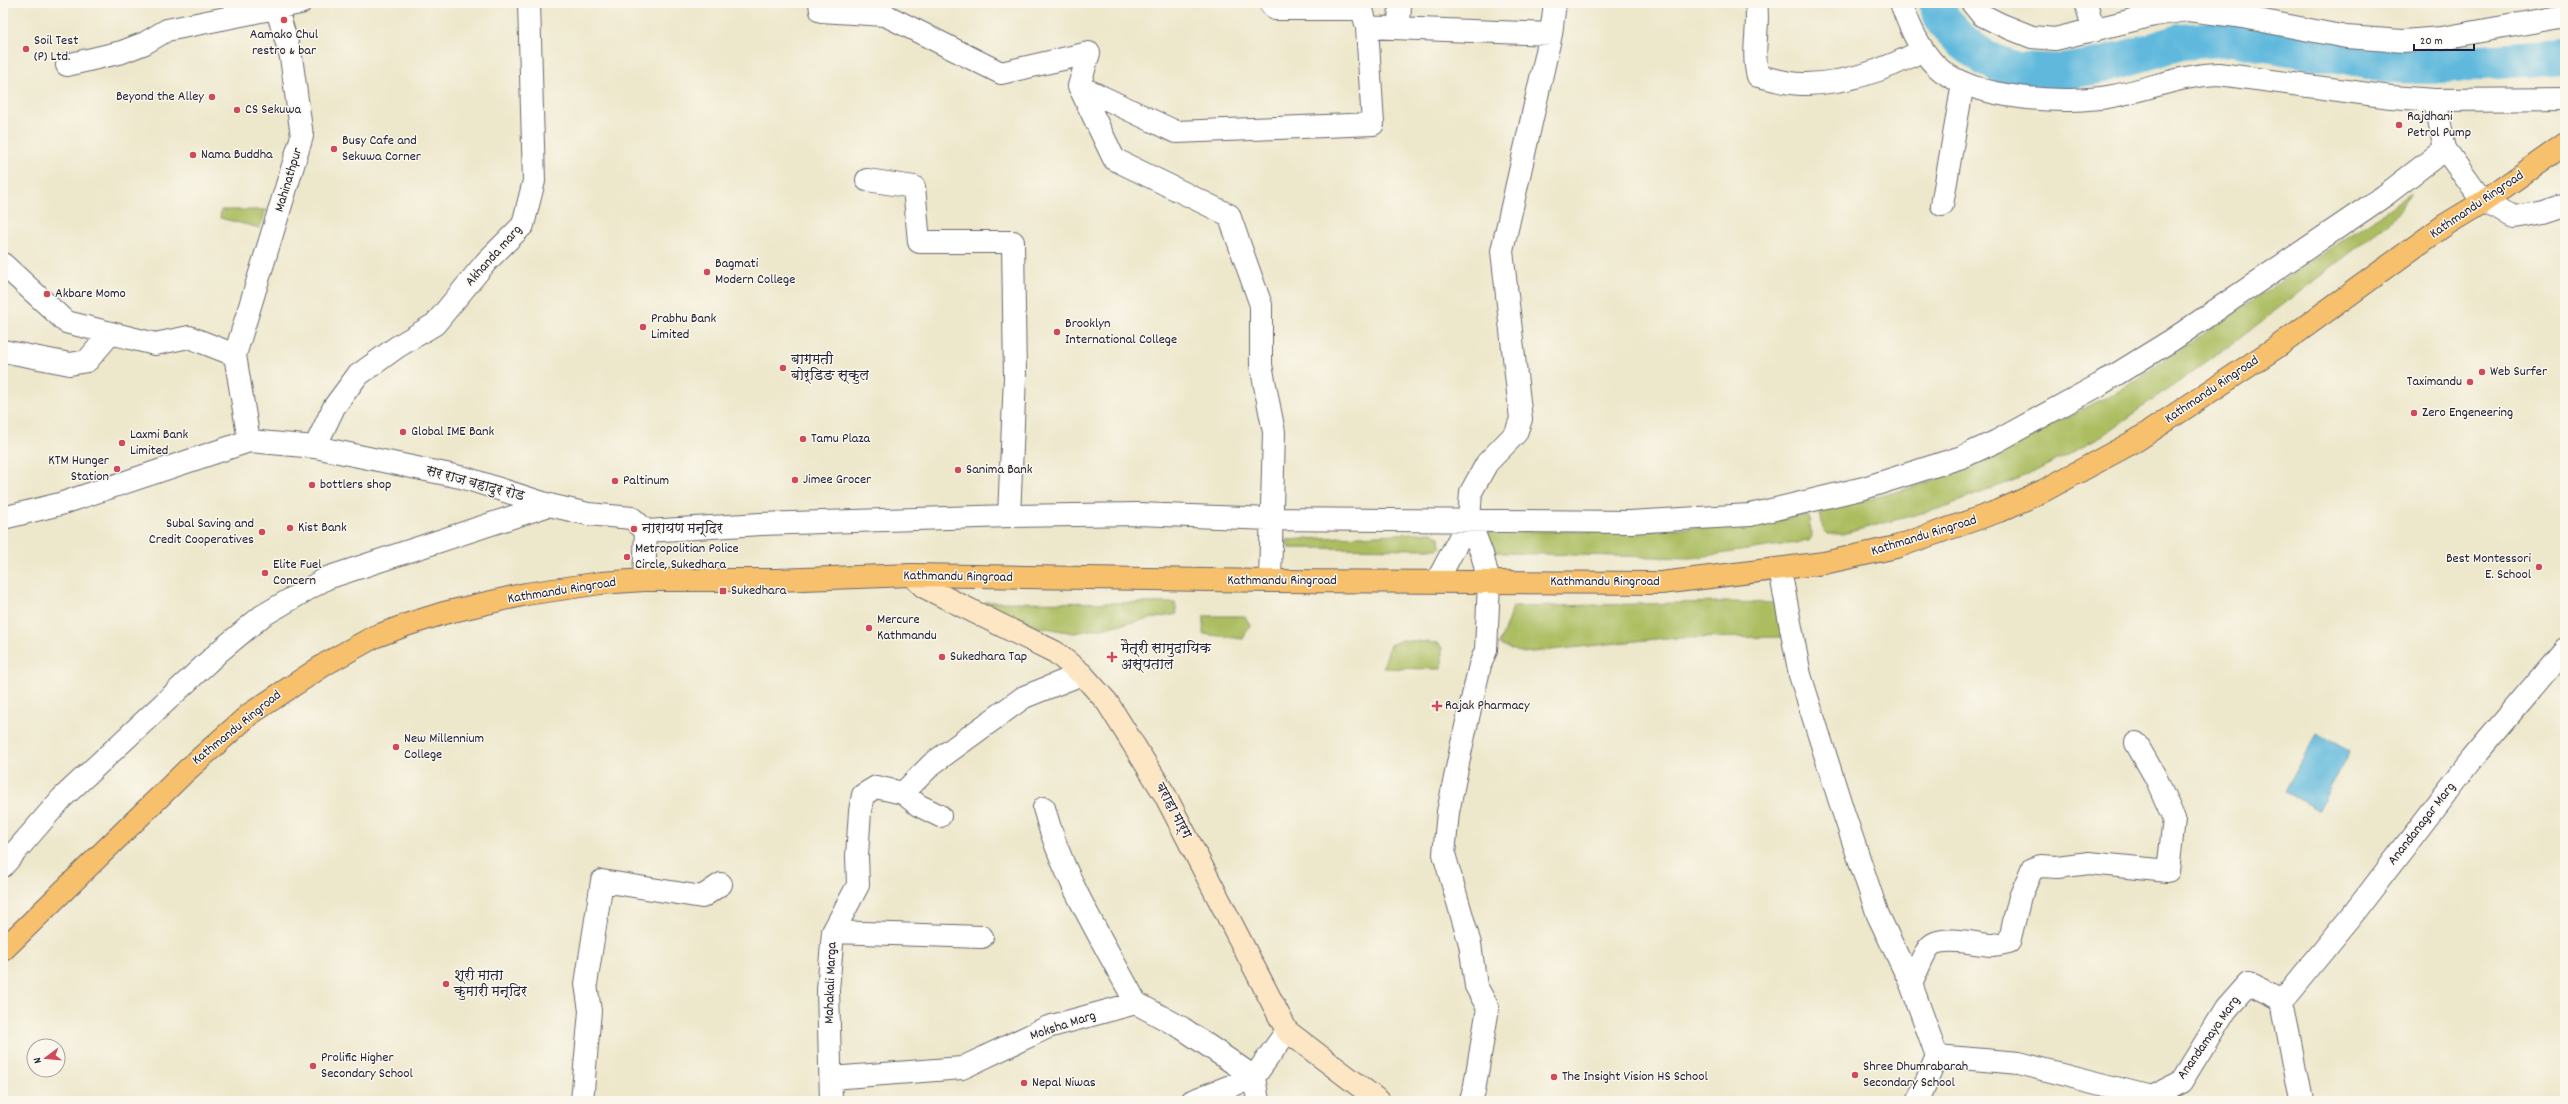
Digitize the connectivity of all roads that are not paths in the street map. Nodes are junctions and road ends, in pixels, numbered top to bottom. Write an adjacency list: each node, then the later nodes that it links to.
1 (300, 3): 12 (street)
2 (529, 3): 3 (street); 36 (street, Akhanda marg)
3 (546, 3)
4 (820, 3): 22 (street)
5 (1270, 3): 15 (street)
6 (1400, 3): 16 (street)
7 (1555, 3): 18 (street)
8 (1756, 3): 19 (street)
9 (1901, 3): 19 (street)
10 (1972, 3): 17 (street)
11 (2086, 3): 17 (street)
12 (276, 6): 20 (street); 34 (street, Mahinathpur)
13 (2238, 10): 14 (street); 17 (street)
14 (2565, 16)
15 (1367, 27): 16 (street); 22 (street)
16 (1399, 27): 18 (street)
17 (2094, 31)
18 (1551, 34): 41 (street)
19 (1923, 50): 21 (street)
20 (67, 65)
21 (1963, 83): 24 (street); 30 (street)
22 (1079, 86): 40 (street)
23 (2565, 99): 24 (street)
24 (2435, 100): 25 (street)
25 (2445, 149): 28 (street); 41 (street)
26 (2558, 149): 28 (highway, Kathmandu Ringroad)
27 (867, 180): 38 (street)
28 (2483, 202): 29 (street); 43 (highway, Kathmandu Ringroad)
29 (2565, 205)
30 (1942, 206)
31 (3, 264): 32 (street)
32 (110, 334): 33 (street); 34 (street)
33 (3, 351)
34 (235, 355): 35 (street)
35 (249, 441): 36 (street, सर राज बहादुर रोड); 39 (street)
36 (315, 447): 37 (street, सर राज बहादुर रोड)
37 (549, 505): 42 (street, सर राज बहादुर रोड); 55 (street)
38 (1009, 516): 40 (street); 42 (street)
39 (3, 518)
40 (1271, 519): 41 (street); 46 (street)
41 (1469, 520): 47 (street); 48 (street)
42 (646, 531): 45 (street)
43 (1780, 570): 48 (highway, Kathmandu Ringroad); 60 (street)
44 (911, 575): 45 (highway, Kathmandu Ringroad); 46 (highway, Kathmandu Ringroad); 50 (main road, बराहा मार्ग)
45 (644, 580): 59 (highway, Kathmandu Ringroad)
46 (1270, 581): 47 (highway, Kathmandu Ringroad)
47 (1437, 581): 48 (highway, Kathmandu Ringroad)
48 (1489, 582): 73 (street)
49 (2565, 649): 61 (street, Anandanagar Marg)
50 (1082, 674): 52 (street); 63 (main road, बराहा मार्ग)
51 (2136, 743): 60 (street)
52 (903, 793): 54 (street, Mahakali Marga); 57 (street, Mahakali Marga)
53 (1044, 808): 62 (street)
54 (940, 816)
55 (3, 866)
56 (721, 884): 68 (street)
57 (833, 932): 58 (street); 66 (street, Mahakali Marga)
58 (982, 937)
59 (3, 950)
60 (1911, 984): 64 (street)
61 (2282, 1001): 67 (street, Anandamaya Marg); 75 (street)
62 (1136, 1002): 65 (street); 66 (street, Moksha Marg)
63 (1287, 1031): 65 (street); 72 (main road, बराहा मार्ग)
64 (1937, 1056): 67 (street, Anandamaya Marg); 74 (street)
65 (1254, 1077): 70 (street); 71 (street)
66 (831, 1078): 69 (street, Mahakali Marga)
67 (2178, 1091)
68 (582, 1101)
69 (831, 1101)
70 (1192, 1101)
71 (1258, 1101)
72 (1379, 1101)
73 (1470, 1101)
74 (1918, 1101)
75 (2301, 1101)

